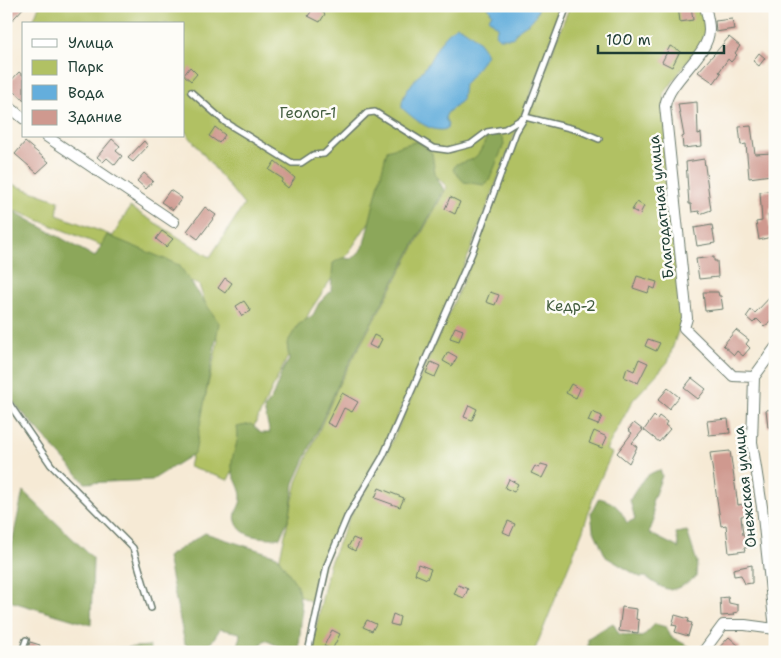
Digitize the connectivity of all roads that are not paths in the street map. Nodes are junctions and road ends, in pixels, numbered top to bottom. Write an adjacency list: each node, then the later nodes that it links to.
1 (567, 6): 6 (lane)
2 (705, 6): 11 (street, Благодатная улица)
3 (191, 92): 6 (lane)
4 (6, 104): 5 (street)
5 (22, 117)
6 (525, 117): 8 (lane); 17 (lane)
7 (49, 138): 9 (street)
8 (599, 139)
9 (174, 222)
10 (775, 348): 11 (street)
11 (754, 377): 14 (street, Онежская улица)
12 (6, 399): 13 (lane)
13 (152, 608)
14 (775, 629): 18 (street)
15 (26, 640): 16 (lane)
16 (22, 652)
17 (308, 652)
18 (703, 652)

